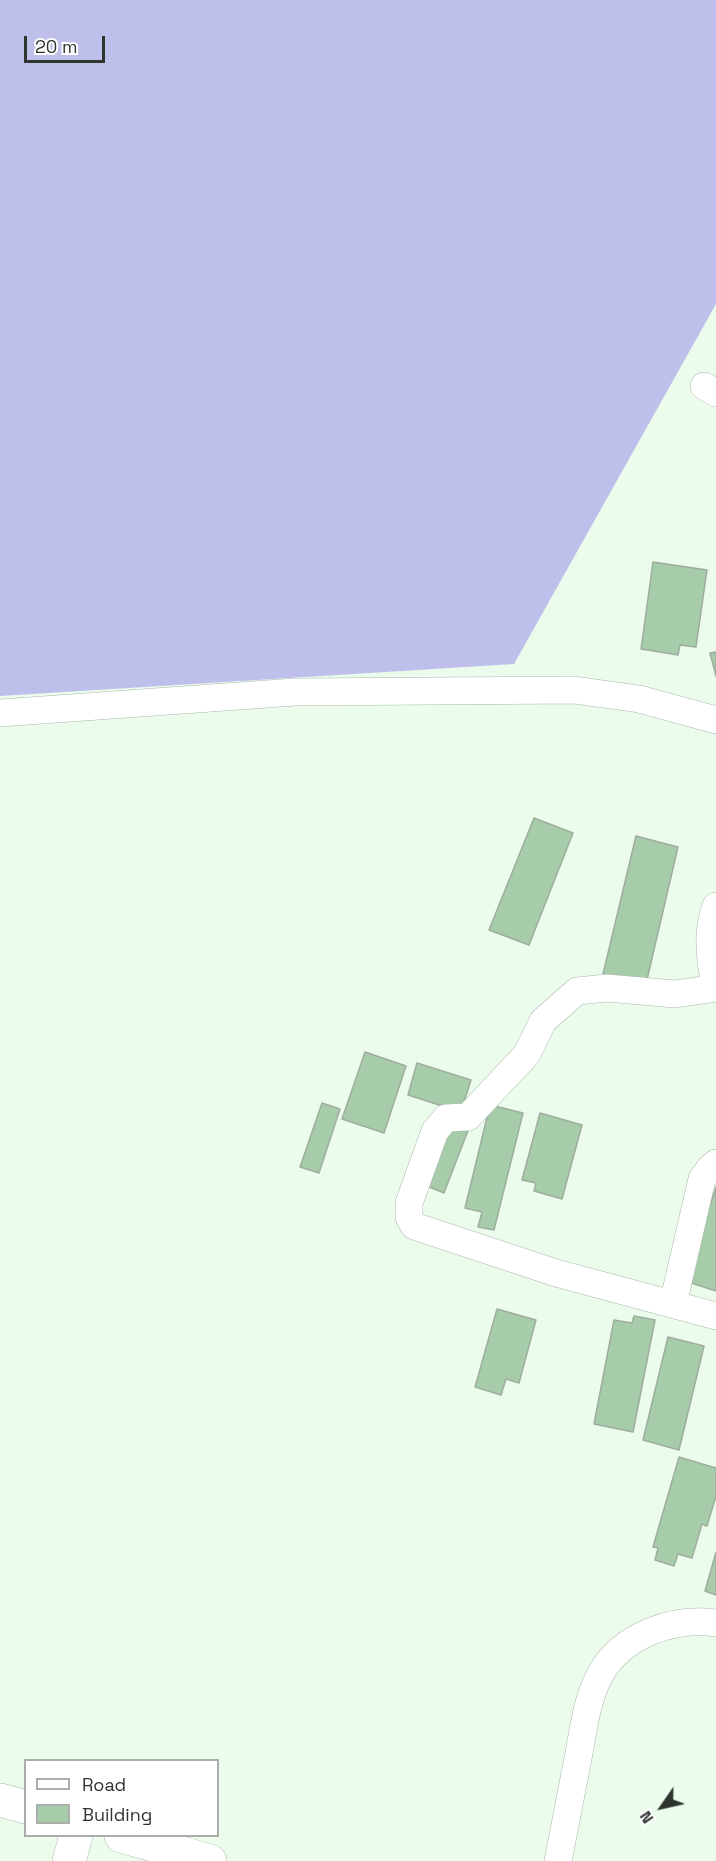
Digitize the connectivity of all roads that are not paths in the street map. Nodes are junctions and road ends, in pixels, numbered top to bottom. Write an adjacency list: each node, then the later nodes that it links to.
1 (0, 712): 2 (street)
2 (716, 720)
3 (716, 906): 4 (street)
4 (716, 988): 6 (street)
5 (716, 1163): 6 (street)
6 (673, 1304): 7 (street)
7 (716, 1316)
8 (716, 1623): 15 (street)
9 (0, 1800): 10 (highway)
10 (24, 1806)
11 (76, 1837): 13 (highway)
12 (125, 1837): 14 (highway)
13 (69, 1861)
14 (210, 1861)
15 (558, 1861)

